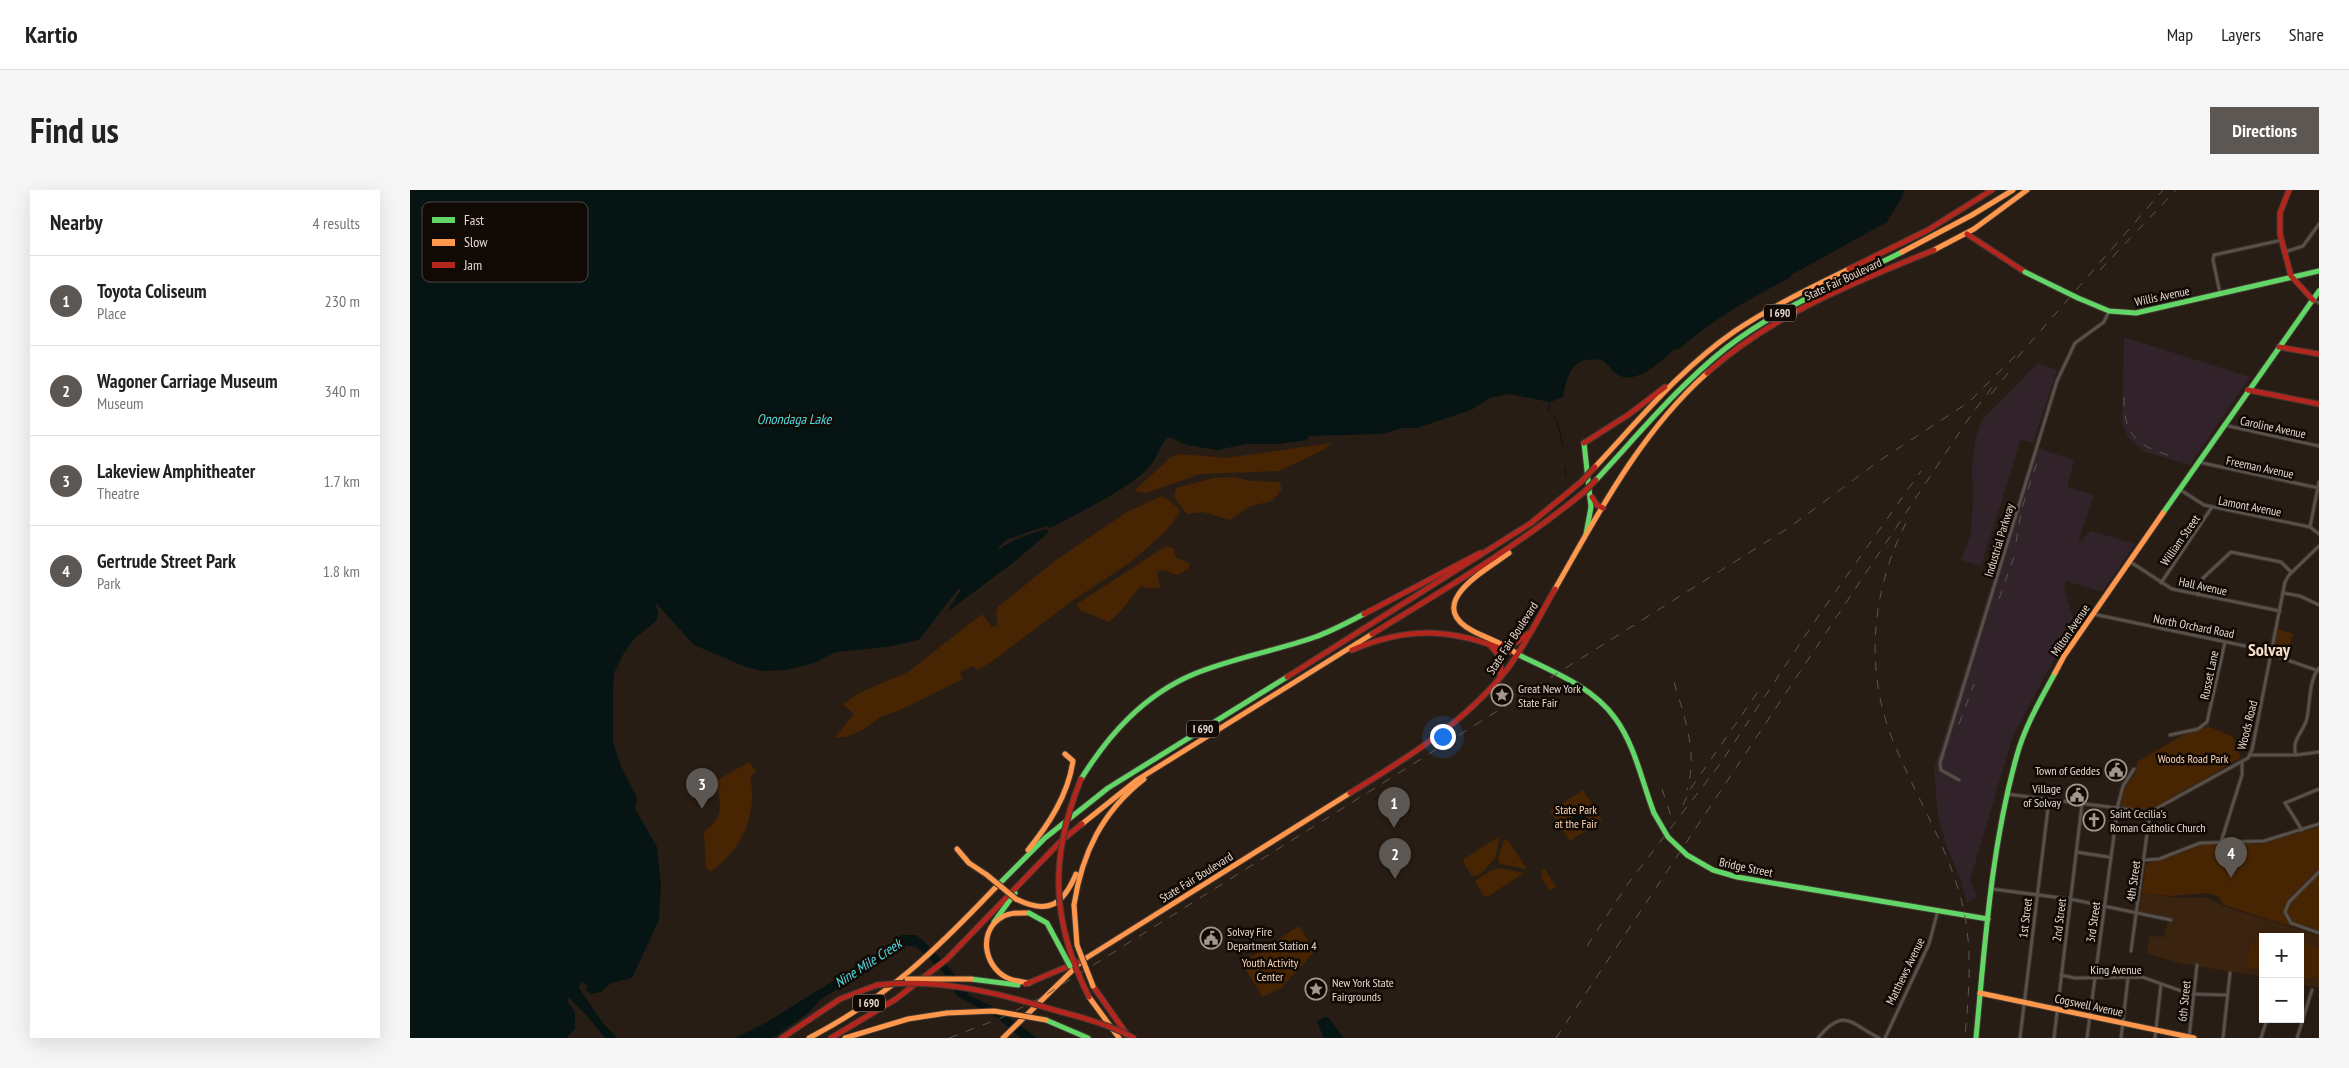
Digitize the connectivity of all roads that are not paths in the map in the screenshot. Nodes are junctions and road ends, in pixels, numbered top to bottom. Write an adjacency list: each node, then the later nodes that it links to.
1 (1992, 190): 18 (main road, I 690)
2 (2013, 190): 30 (main road, I 690, bridge)
3 (2027, 190): 6 (main road, State Fair Boulevard)
4 (2289, 190): 7 (main road)
5 (2319, 224): 8 (street)
6 (1966, 234): 15 (main road, Willis Avenue, bridge); 29 (main road, State Fair Boulevard)
7 (2282, 240): 8 (main road); 12 (street)
8 (2284, 252): 10 (main road)
9 (2319, 271): 10 (main road, Willis Avenue)
10 (2292, 277): 12 (main road, Willis Avenue); 13 (main road)
11 (2319, 291): 13 (main road, Milton Avenue)
12 (2220, 293): 15 (main road, Willis Avenue)
13 (2313, 300): 14 (street); 16 (main road, Milton Avenue)
14 (2319, 304)
15 (2109, 311): 61 (street, Industrial Parkway)
16 (2279, 347): 17 (main road); 19 (main road, Milton Avenue)
17 (2319, 354)
18 (1682, 375): 27 (main road); 34 (main road, I 690, bridge)
19 (2248, 390): 20 (main road); 21 (main road, Milton Avenue)
20 (2319, 404)
21 (2224, 425): 22 (street, Caroline Avenue); 23 (main road, Milton Avenue)
22 (2319, 446)
23 (2198, 462): 25 (street, Freeman Avenue); 26 (main road, Milton Avenue)
24 (2319, 482): 25 (street)
25 (2319, 488): 31 (street)
26 (2179, 490): 28 (street, Lamont Avenue); 36 (main road, Milton Avenue)
27 (1591, 495): 29 (main road); 33 (main road)
28 (2212, 507): 31 (street, Lamont Avenue); 38 (street, William Street)
29 (1603, 508): 33 (main road, State Fair Boulevard)
30 (1542, 526): 47 (main road); 50 (main road, I 690)
31 (2310, 527): 32 (street, Lamont Avenue)
32 (2319, 534)
33 (1584, 541): 44 (main road, State Fair Boulevard)
34 (1496, 545): 77 (main road, I 690); 105 (main road, bridge)
35 (2319, 546): 37 (street, Woods Road)
36 (2129, 562): 38 (street, Hall Avenue); 43 (main road, Milton Avenue)
37 (2291, 572): 39 (street, Woods Road); 40 (street)
38 (2161, 583): 40 (street, Hall Avenue)
39 (2283, 593): 41 (street); 42 (street, Woods Road)
40 (2198, 595): 42 (street, Hall Avenue)
41 (2319, 605)
42 (2280, 611): 48 (street, Woods Road)
43 (2093, 614): 46 (street, North Orchard Road); 63 (main road, Milton Avenue)
44 (1529, 633): 47 (main road); 49 (main road, State Fair Boulevard)
45 (1484, 640): 49 (main road); 50 (main road); 52 (main road)
46 (2225, 642): 48 (street, North Orchard Road); 53 (street, Russet Lane)
47 (1503, 645): 49 (main road)
48 (2271, 653): 51 (street, North Orchard Road); 56 (street, Woods Road)
49 (1517, 654): 52 (main road, State Fair Boulevard); 83 (main road, Bridge Street, bridge)
50 (1335, 658): 58 (main road, I 690)
51 (2318, 670): 57 (street)
52 (1500, 677): 90 (main road, State Fair Boulevard)
53 (2170, 735)
54 (2319, 752): 57 (street)
55 (1065, 754): 77 (main road)
56 (2250, 755): 57 (street); 59 (street, Woods Road)
57 (2296, 755)
58 (1169, 761): 72 (main road); 76 (main road, I 690)
59 (2242, 762): 67 (street, Woods Road); 70 (street)
60 (2134, 769): 66 (street, 3rd Street)
61 (1959, 780)
62 (2319, 790): 69 (street)
63 (2006, 794): 64 (street); 79 (main road, Milton Avenue)
64 (2049, 800): 65 (street); 80 (street, 1st Street)
65 (2082, 804): 66 (street); 73 (street, 2nd Street)
66 (2117, 809): 67 (street); 74 (street, 3rd Street)
67 (2150, 812): 75 (street, 4th Street)
68 (2319, 824): 69 (street)
69 (2302, 830): 70 (street)
70 (2221, 842): 75 (street)
71 (957, 849): 72 (main road, bridge)
72 (1086, 851): 119 (main road, bridge)
73 (2076, 852): 74 (street); 81 (street, 2nd Street)
74 (2110, 857): 82 (street, 3rd Street)
75 (2144, 860): 84 (street, 4th Street)
76 (1038, 863): 87 (main road); 115 (main road, I 690)
77 (1009, 872): 114 (main road, I 690)
78 (2319, 872): 88 (street)
79 (1992, 889): 80 (street); 85 (main road, Milton Avenue)
80 (2037, 894): 81 (street); 106 (street, 1st Street)
81 (2070, 898): 82 (street); 95 (street, 2nd Street)
82 (2104, 906): 84 (street); 96 (street, 3rd Street)
83 (1938, 910): 85 (main road, Bridge Street); 123 (street, Matthews Avenue)
84 (2137, 913): 86 (street); 89 (street, 4th Street)
85 (1988, 919): 102 (main road, Milton Avenue)
86 (2171, 920)
87 (989, 932): 98 (main road); 105 (main road, bridge)
88 (2319, 933)
89 (2131, 951)
90 (1084, 960): 92 (main road); 94 (main road, State Fair Boulevard)
91 (2197, 965): 103 (street, 6th Street)
92 (1062, 969): 94 (main road); 98 (main road)
93 (2230, 973): 104 (street)
94 (1068, 974): 112 (main road, State Fair Boulevard)
95 (2061, 975): 96 (street, King Avenue); 107 (street, 2nd Street)
96 (2095, 977): 97 (street, King Avenue); 108 (street, 3rd Street)
97 (2128, 978): 99 (street, King Avenue); 109 (street)
98 (1029, 983): 100 (main road, bridge)
99 (2162, 984): 103 (street, King Avenue); 111 (street)
100 (877, 985): 113 (main road); 120 (main road, bridge)
101 (2312, 990): 133 (street)
102 (1980, 992): 106 (main road, Cogswell Avenue); 124 (main road, Milton Avenue)
103 (2194, 995): 104 (street, King Avenue); 130 (street, 6th Street)
104 (2227, 995): 131 (street)
105 (1089, 997): 118 (main road)
106 (2024, 1002): 107 (main road, Cogswell Avenue); 125 (street, 1st Street)
107 (2057, 1008): 108 (main road, Cogswell Avenue); 126 (street, 2nd Street)
108 (2090, 1016): 109 (main road, Cogswell Avenue); 127 (street, 3rd Street)
109 (2123, 1023): 111 (main road, Cogswell Avenue); 128 (street)
110 (2266, 1023): 132 (street)
111 (2156, 1030): 129 (street); 130 (main road, Cogswell Avenue)
112 (1006, 1036)
113 (782, 1038)
114 (809, 1038)
115 (831, 1038)
116 (846, 1038): 117 (main road, bridge)
117 (1087, 1038)
118 (1118, 1038)
119 (1130, 1038)
120 (1134, 1038)
121 (1818, 1038): 122 (street)
122 (1879, 1038)
123 (1885, 1038)
124 (1976, 1038)
125 (2020, 1038)
126 (2054, 1038)
127 (2087, 1038)
128 (2121, 1038)
129 (2155, 1038)
130 (2191, 1038)
131 (2223, 1038)
132 (2261, 1038)
133 (2297, 1038)

